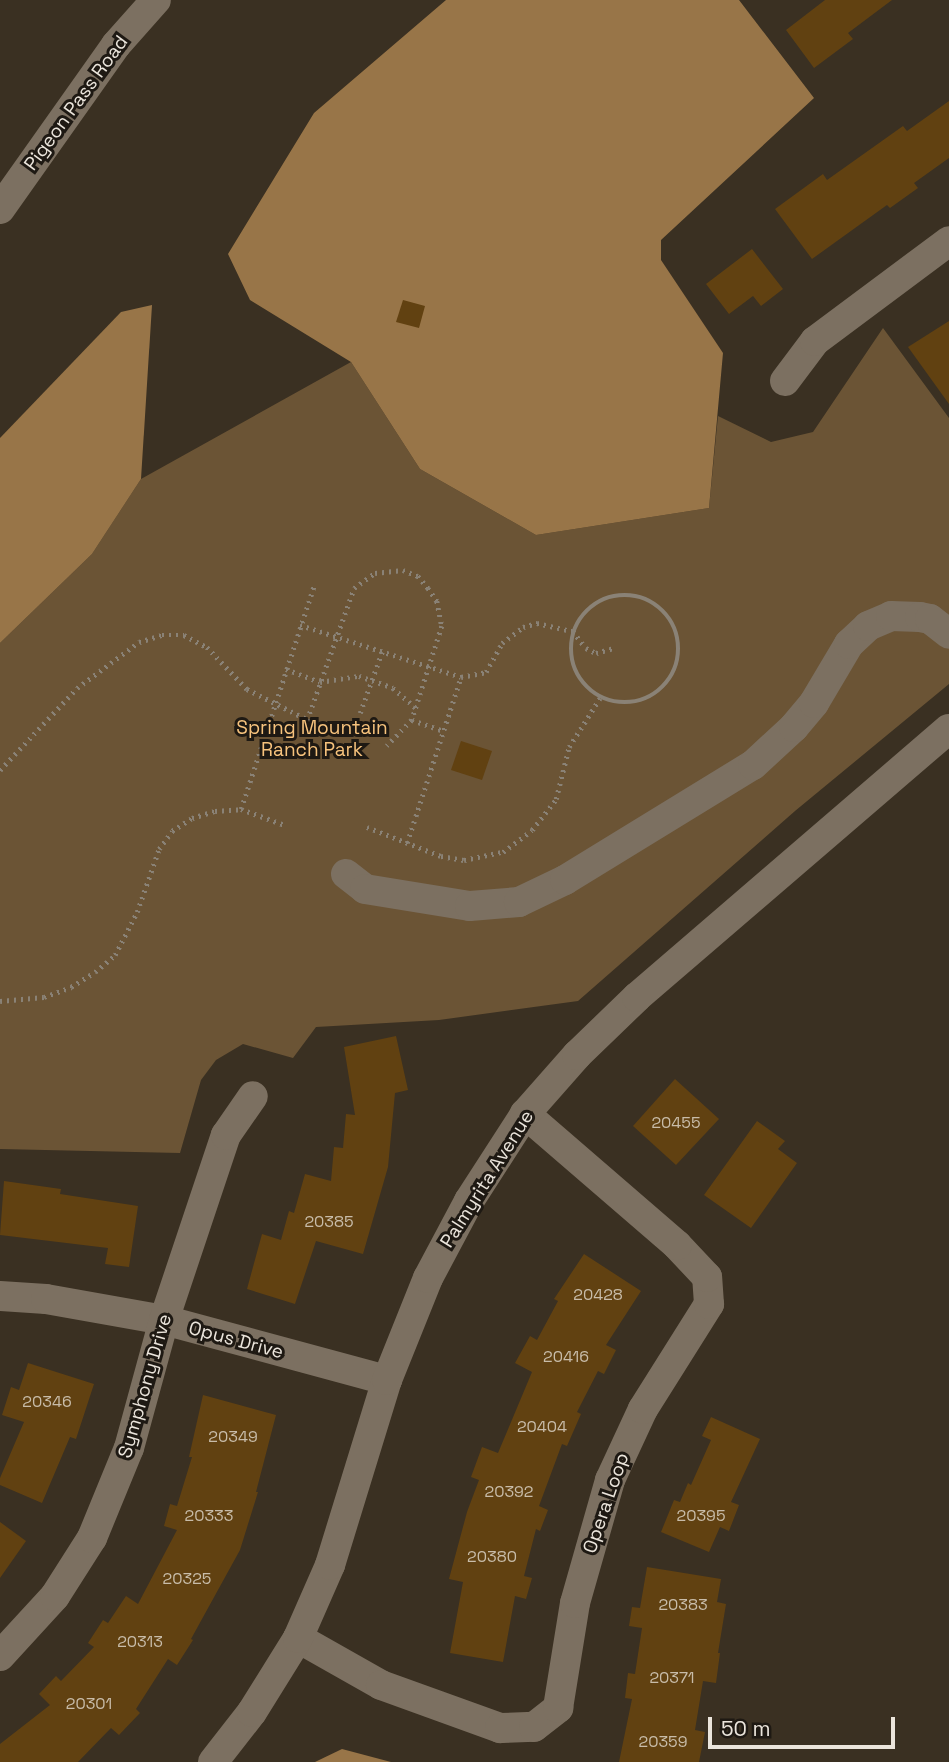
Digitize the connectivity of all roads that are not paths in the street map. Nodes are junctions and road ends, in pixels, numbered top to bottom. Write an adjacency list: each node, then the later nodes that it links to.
1 (156, 0): 2 (street, Pigeon Pass Road)
2 (0, 209)
3 (949, 241): 4 (street)
4 (785, 381)
5 (949, 634): 7 (street)
6 (949, 729): 9 (street, Palmyrita Avenue)
7 (346, 874)
8 (253, 1096): 11 (street, Symphony Drive)
9 (526, 1114): 12 (street, Palmyrita Avenue); 13 (street, Opera Loop)
10 (0, 1296): 11 (street, Opus Drive)
11 (164, 1320): 12 (street, Opus Drive); 14 (street, Symphony Drive)
12 (387, 1380): 13 (street, Palmyrita Avenue)
13 (298, 1638): 15 (street, Palmyrita Avenue)
14 (0, 1656)
15 (212, 1762)

